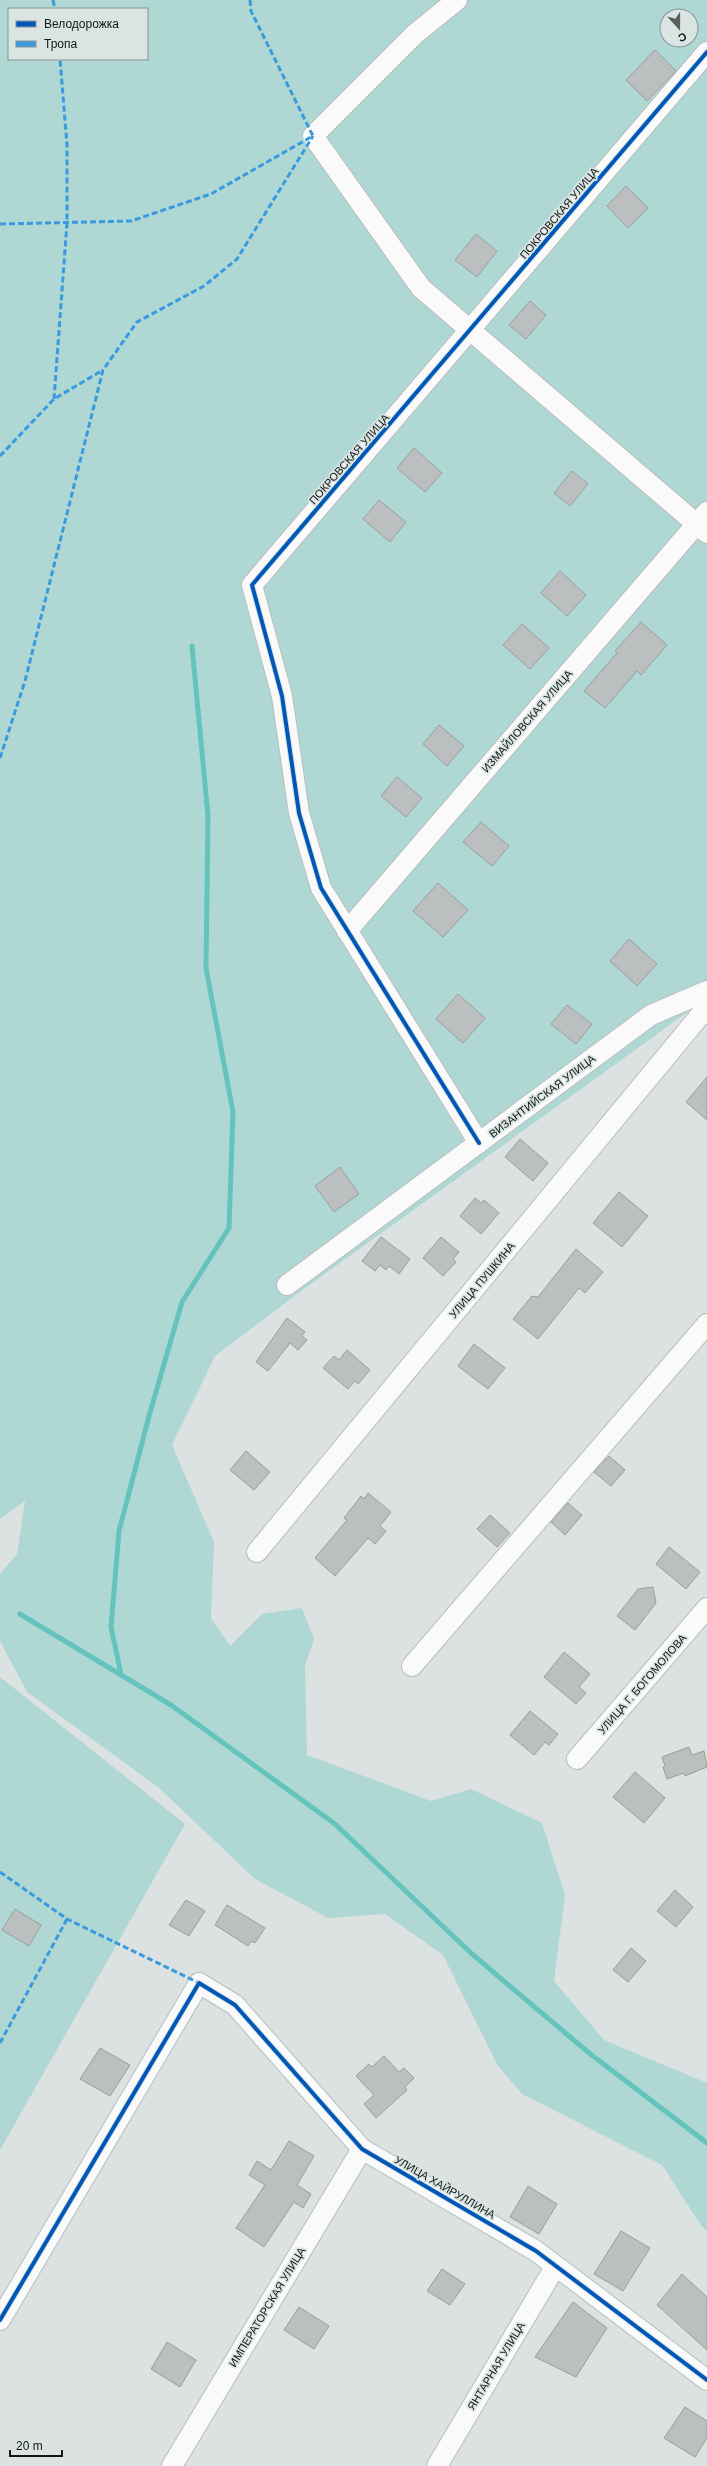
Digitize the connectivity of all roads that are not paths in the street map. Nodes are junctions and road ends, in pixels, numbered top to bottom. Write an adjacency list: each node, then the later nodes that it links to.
1 (457, 0): 3 (street)
2 (707, 52): 3 (street, ПОКРОВСКАЯ УЛИЦА)
3 (471, 331): 4 (street); 5 (street, ПОКРОВСКАЯ УЛИЦА)
4 (703, 523): 5 (street, ИЗМАЙЛОВСКАЯ УЛИЦА)
5 (347, 931): 8 (street)
6 (707, 991): 8 (street, ВИЗАНТИЙСКАЯ УЛИЦА)
7 (707, 1007): 11 (street, УЛИЦА ПУШКИНА)
8 (479, 1143): 9 (street, ВИЗАНТИЙСКАЯ УЛИЦА)
9 (287, 1285)
10 (707, 1324): 13 (street)
11 (257, 1552)
12 (707, 1608): 14 (street, УЛИЦА Г. БОГОМОЛОВА)
13 (412, 1666)
14 (577, 1759)
15 (362, 2149): 16 (street, УЛИЦА ХАЙРУЛЛИНА); 17 (street, УЛИЦА ХАЙРУЛЛИНА); 19 (street, ИМПЕРАТОРСКАЯ УЛИЦА)
16 (555, 2267): 18 (street, УЛИЦА ХАЙРУЛЛИНА); 20 (street, ЯНТАРНАЯ УЛИЦА)
17 (0, 2320)
18 (707, 2380)
19 (172, 2466)
20 (437, 2466)

